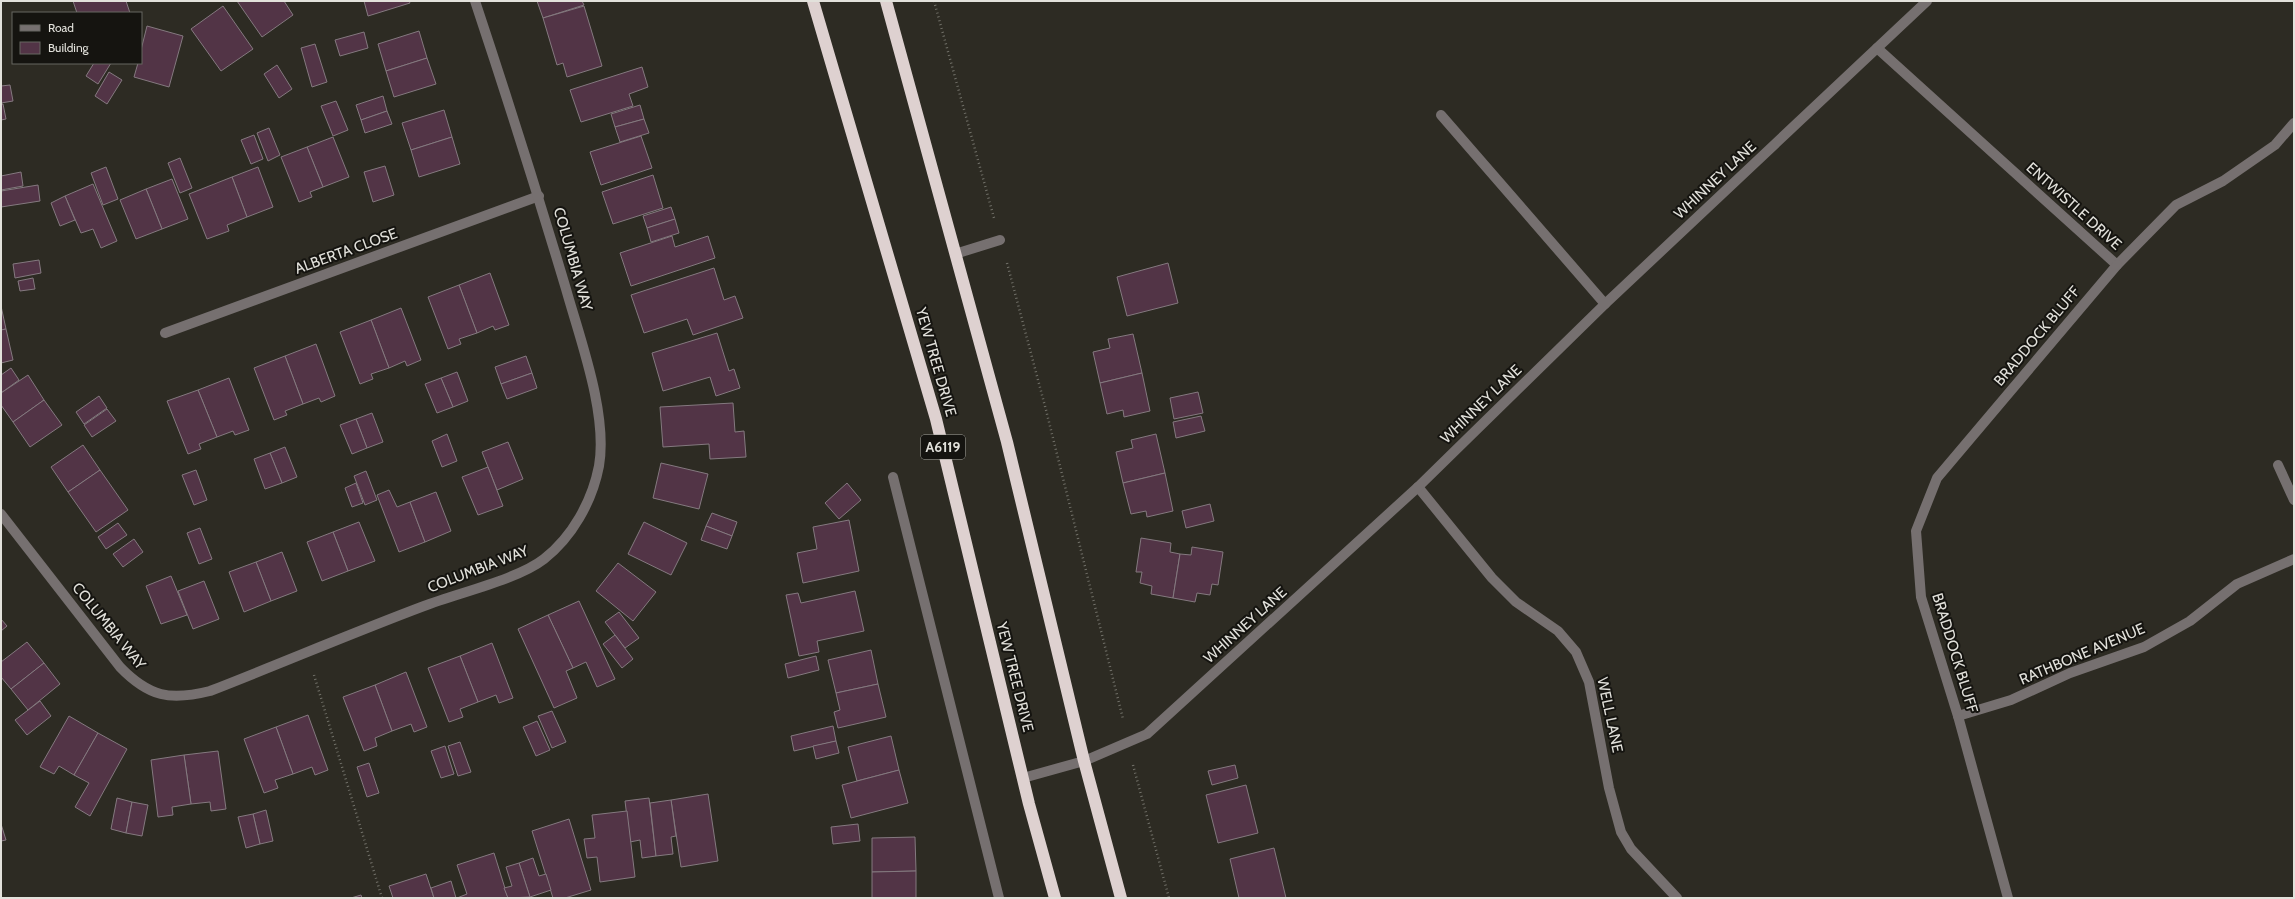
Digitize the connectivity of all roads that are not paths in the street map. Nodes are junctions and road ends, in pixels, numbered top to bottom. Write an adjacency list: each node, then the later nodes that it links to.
1 (475, 1): 8 (street, COLUMBIA WAY)
2 (813, 1): 22 (highway, YEW TREE DRIVE / A6119)
3 (886, 1): 10 (highway)
4 (1927, 1): 5 (street, WHINNEY LANE)
5 (1877, 48): 11 (street, ENTWISTLE DRIVE); 12 (street, WHINNEY LANE)
6 (1441, 115): 12 (street)
7 (2294, 123): 11 (street, ENTWISTLE DRIVE)
8 (538, 196): 13 (street, ALBERTA CLOSE); 18 (street, COLUMBIA WAY)
9 (1000, 240): 10 (street)
10 (956, 254): 21 (highway)
11 (2117, 265): 20 (street, BRADDOCK BLUFF)
12 (1605, 304): 16 (street, WHINNEY LANE)
13 (165, 333)
14 (2278, 465): 17 (street)
15 (893, 477): 23 (street)
16 (1418, 487): 21 (street, WHINNEY LANE); 26 (street, WELL LANE)
17 (2294, 500)
18 (1, 514)
19 (2294, 559): 20 (street, RATHBONE AVENUE)
20 (1958, 716): 27 (street, BRADDOCK BLUFF)
21 (1084, 761): 22 (street, WHINNEY LANE); 25 (highway)
22 (1023, 778): 24 (highway, YEW TREE DRIVE / A6119)
23 (999, 898)
24 (1055, 898)
25 (1121, 898)
26 (1677, 898)
27 (2008, 898)

